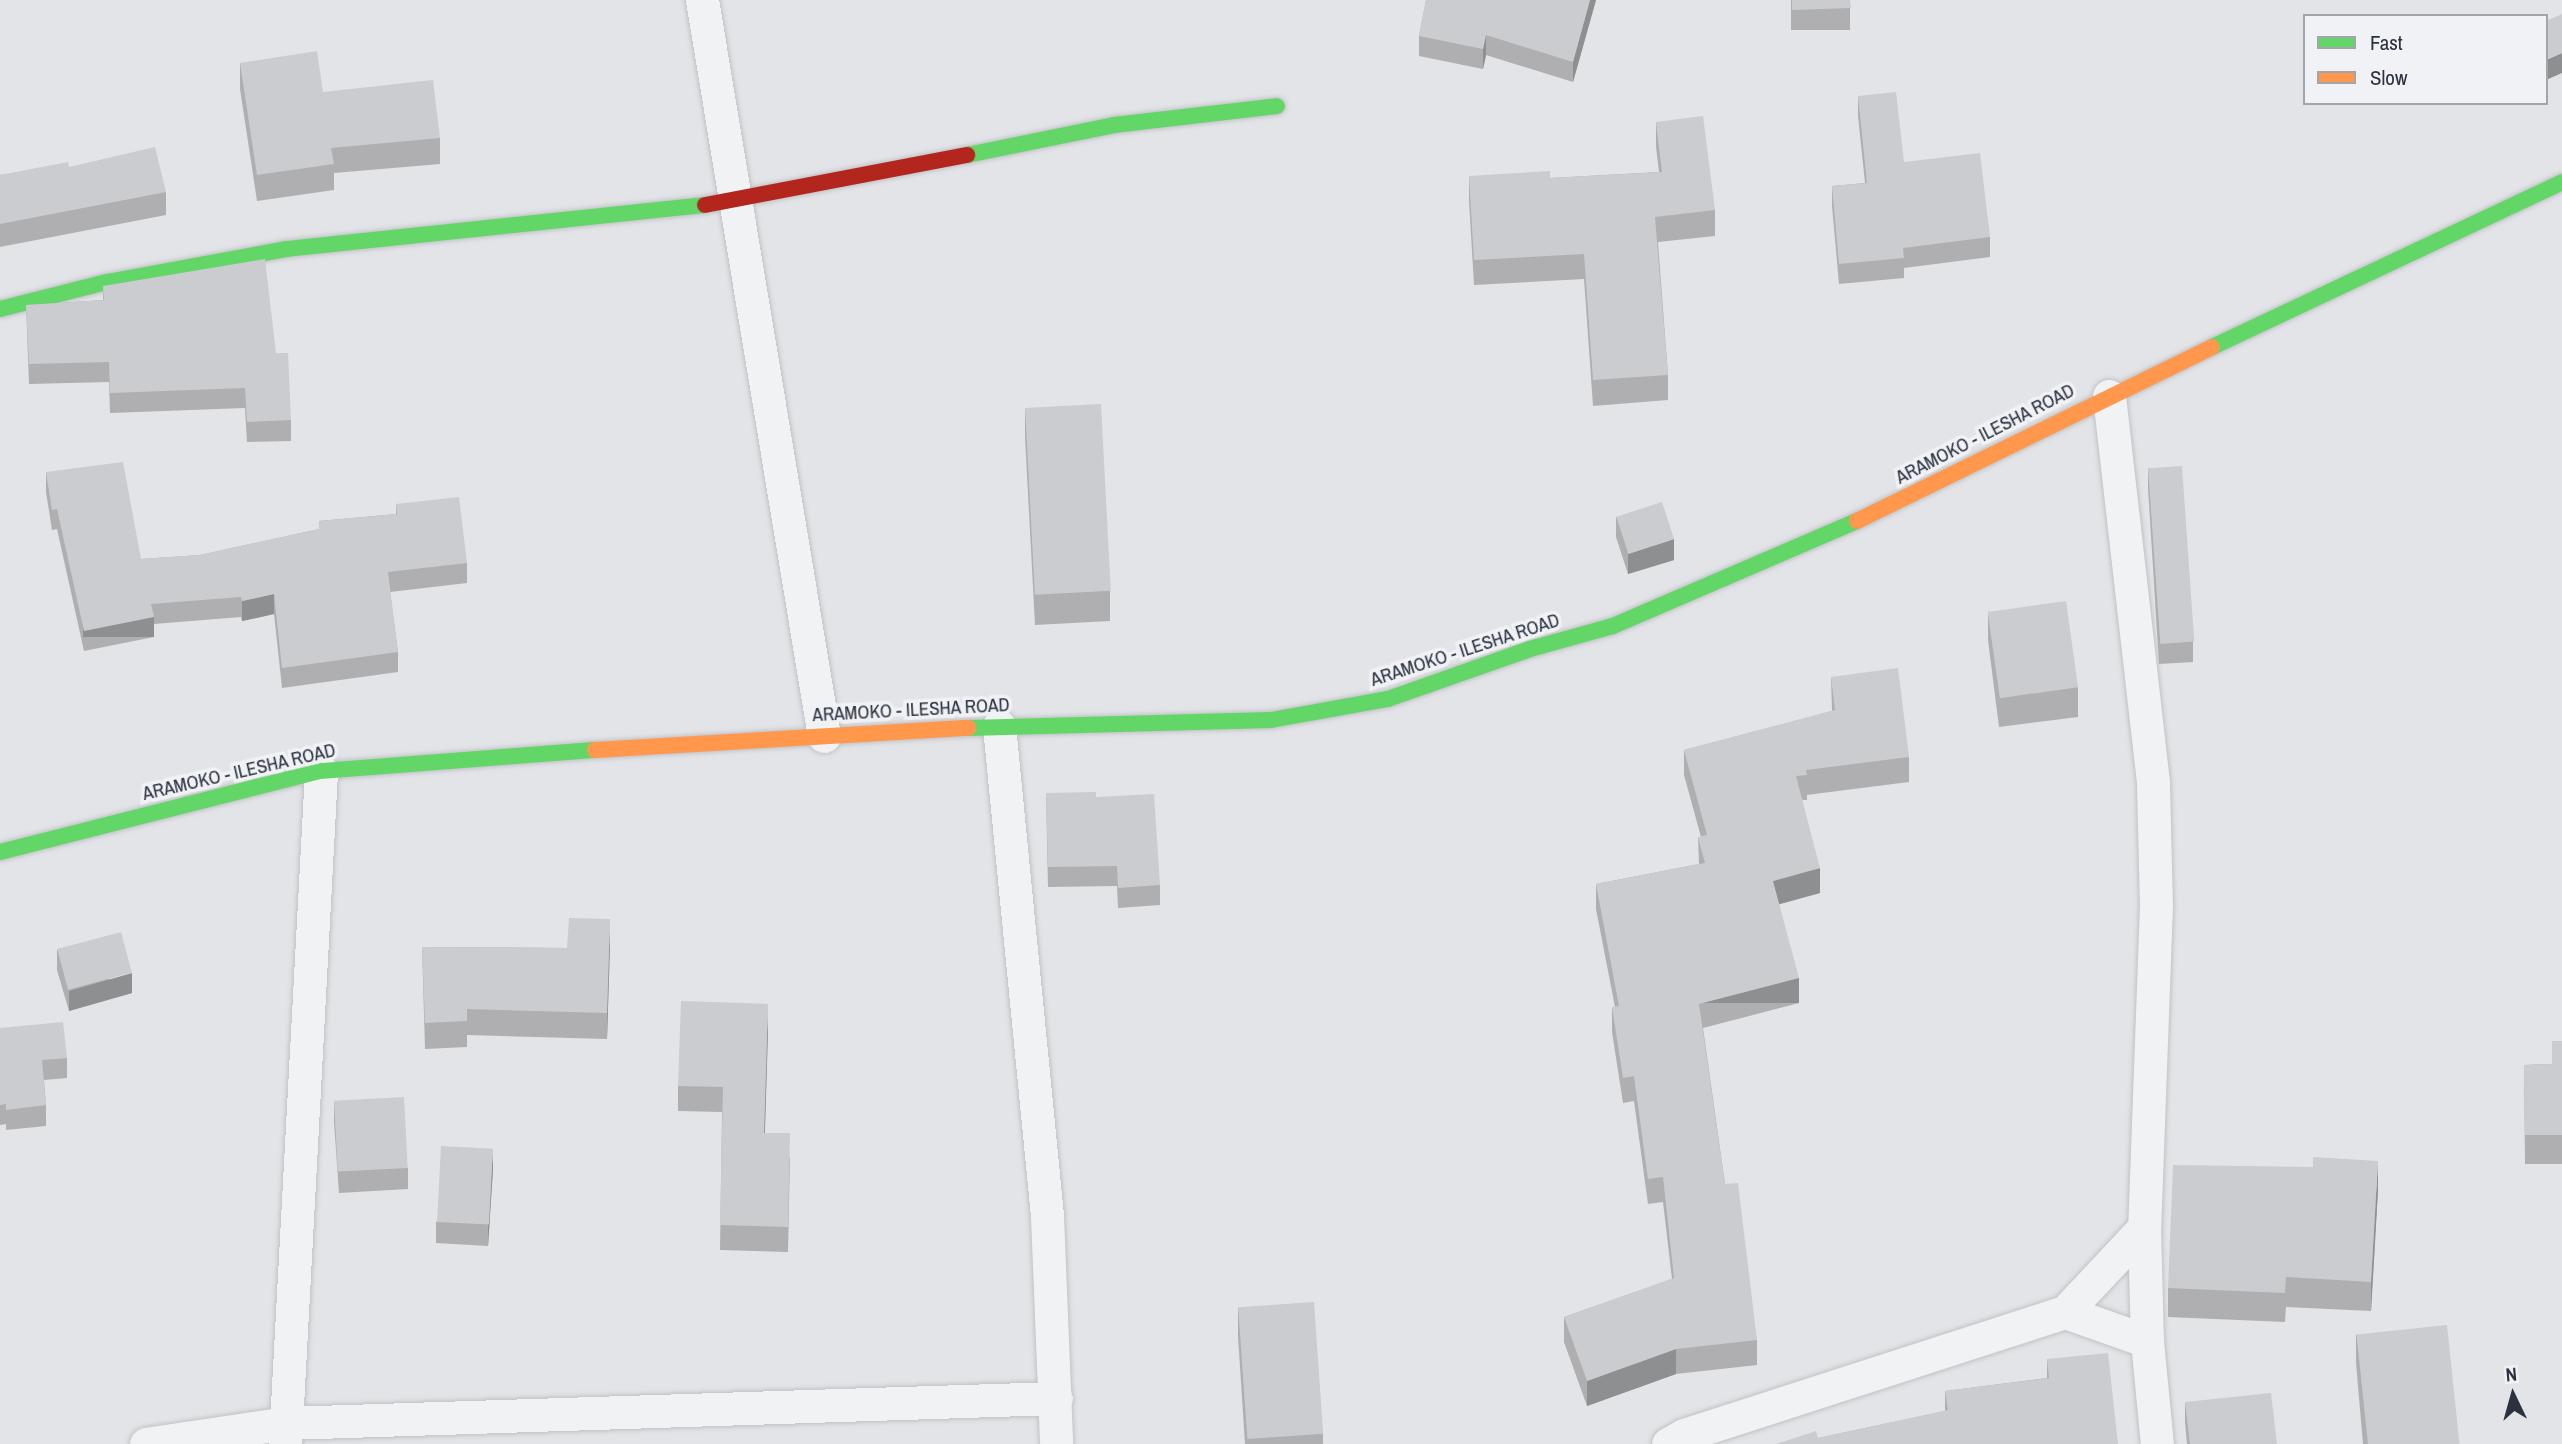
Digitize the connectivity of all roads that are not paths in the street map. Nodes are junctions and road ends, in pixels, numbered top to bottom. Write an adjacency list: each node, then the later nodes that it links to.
1 (702, 0): 4 (street)
2 (1277, 107): 4 (main road)
3 (2562, 182): 6 (main road, ARAMOKO - ILESHA ROAD)
4 (737, 202): 5 (main road); 8 (street)
5 (0, 309)
6 (2109, 396): 7 (main road, ARAMOKO - ILESHA ROAD); 11 (street)
7 (999, 726): 8 (main road, ARAMOKO - ILESHA ROAD); 14 (street)
8 (824, 736): 9 (main road, ARAMOKO - ILESHA ROAD)
9 (321, 771): 10 (main road, ARAMOKO - ILESHA ROAD); 15 (street)
10 (0, 852)
11 (2144, 1228): 12 (street); 13 (street)
12 (2065, 1312): 13 (street); 18 (street)
13 (2147, 1340): 19 (street)
14 (1056, 1398): 15 (street); 17 (street)
15 (286, 1433): 16 (street)
16 (146, 1444)
17 (1056, 1444)
18 (1668, 1444)
19 (2157, 1444)

